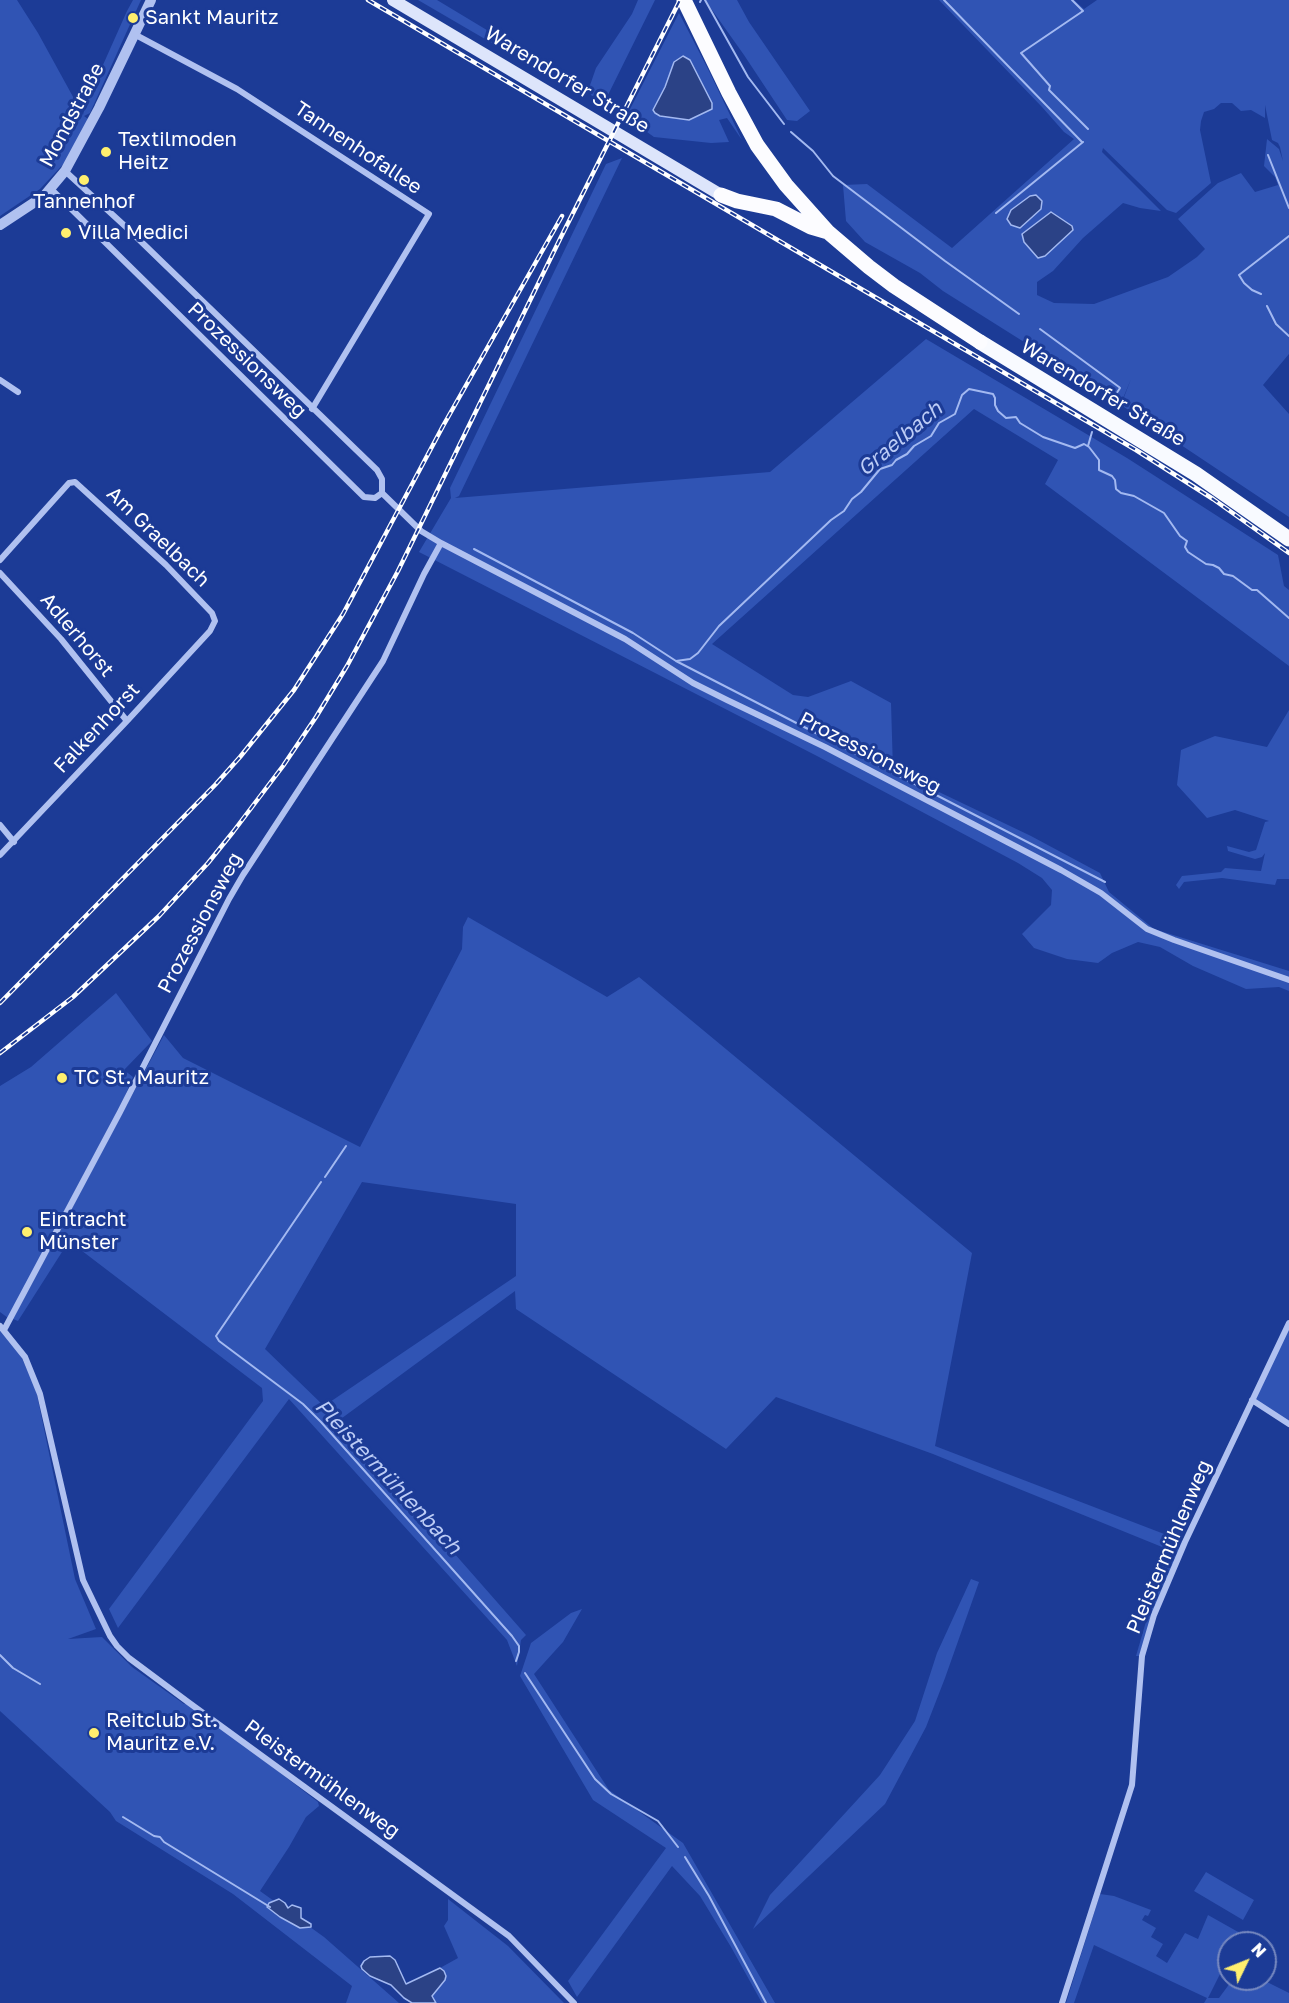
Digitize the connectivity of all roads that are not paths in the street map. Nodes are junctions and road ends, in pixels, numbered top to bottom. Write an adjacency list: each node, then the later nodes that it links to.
1 (151, 0): 4 (street, Mondstraße)
2 (393, 0): 7 (main road, Warendorfer Straße)
3 (684, 0): 9 (highway)
4 (134, 34): 5 (street, Mondstraße); 13 (street, Tannenhofallee)
5 (65, 171): 6 (street, Mondstraße); 13 (street, Prozessionsweg)
6 (51, 189): 8 (street, Mondstraße); 14 (street, Prozessionsweg)
7 (721, 195): 9 (highway)
8 (0, 225)
9 (828, 232): 10 (highway, Warendorfer Straße)
10 (980, 342): 15 (main road, Warendorfer Straße)
11 (0, 380): 12 (street)
12 (18, 392)
13 (312, 409): 14 (street, Prozessionsweg)
14 (382, 493): 16 (street, Prozessionsweg)
15 (1289, 539)
16 (441, 543): 24 (street, Prozessionsweg); 26 (street, Prozessionsweg)
17 (0, 560): 19 (street, Am Graelbach)
18 (0, 573): 20 (street, Adlerhorst)
19 (215, 621): 20 (street, Falkenhorst)
20 (126, 721): 22 (street, Falkenhorst)
21 (0, 825): 22 (street)
22 (14, 842): 23 (street, Falkenhorst)
23 (0, 855)
24 (1289, 980)
25 (1289, 1323): 27 (street, Pleistermühlenweg)
26 (2, 1328): 29 (street, Pleistermühlenweg)
27 (1252, 1400): 28 (street); 30 (street, Pleistermühlenweg)
28 (1289, 1424)
29 (574, 2003)
30 (1062, 2003)

